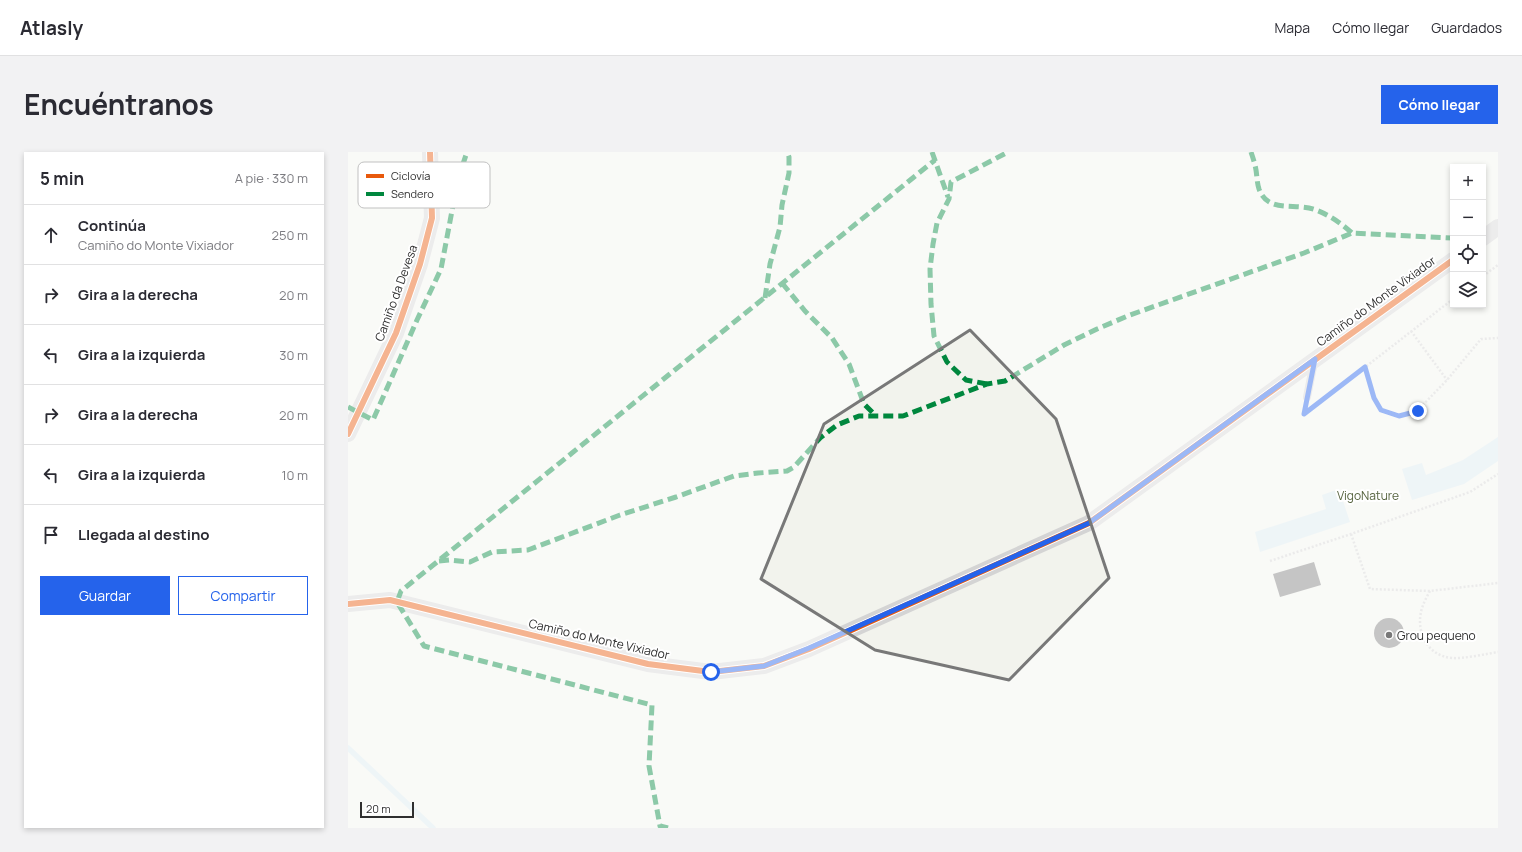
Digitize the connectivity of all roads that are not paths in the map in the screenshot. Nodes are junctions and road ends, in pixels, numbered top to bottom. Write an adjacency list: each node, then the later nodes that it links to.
1 (430, 152): 2 (street, Camiño da Devesa)
2 (430, 162)
3 (432, 208): 9 (street, Camiño da Devesa)
4 (1498, 227): 5 (street)
5 (1486, 236)
6 (1450, 262): 7 (street, Camiño do Monte Vixiador)
7 (1315, 359): 8 (lane); 10 (street, Camiño do Monte Vixiador)
8 (1307, 397)
9 (348, 434)
10 (348, 604)

